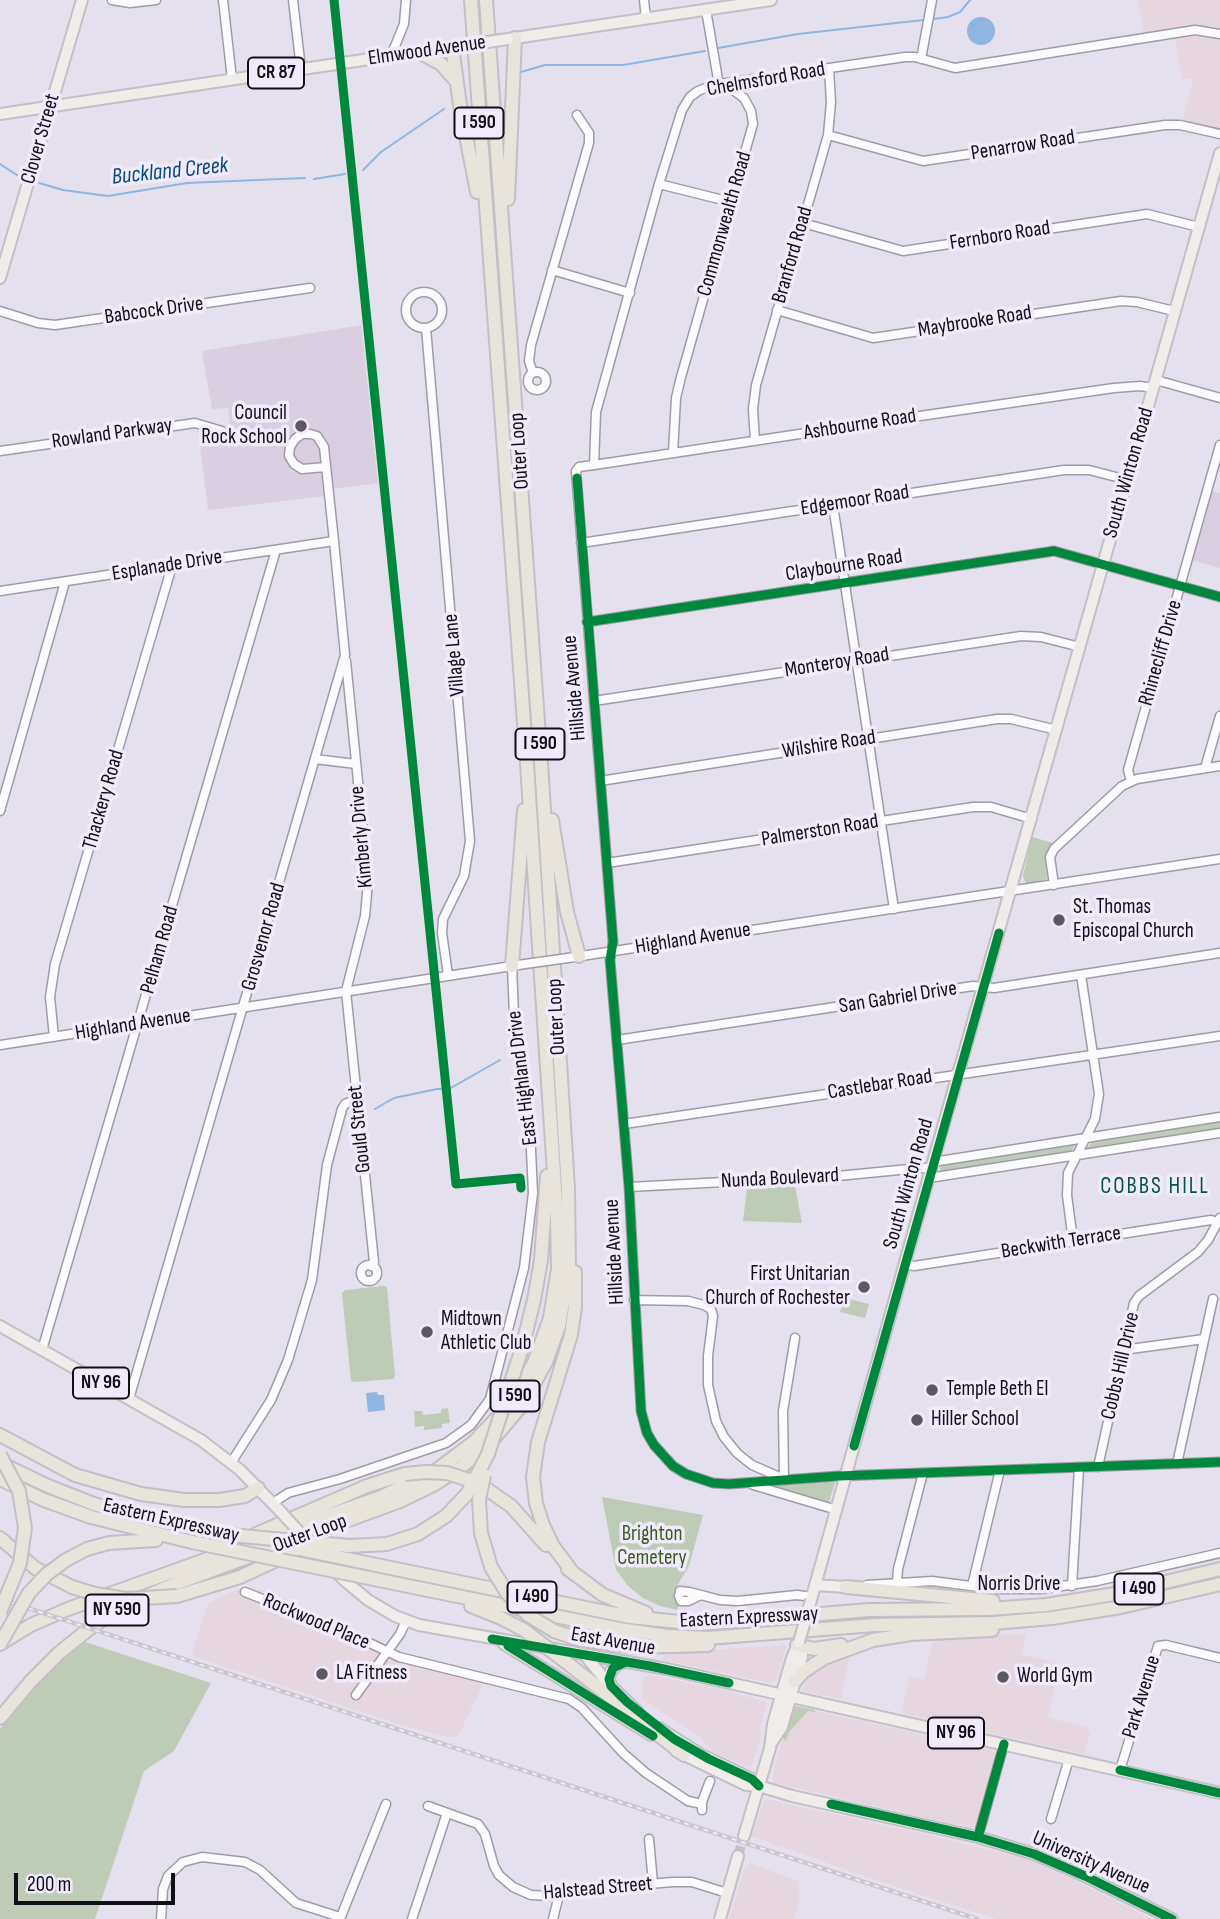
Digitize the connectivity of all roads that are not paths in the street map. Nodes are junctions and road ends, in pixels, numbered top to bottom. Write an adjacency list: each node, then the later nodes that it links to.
1 (82, 0): 26 (main road, Clover Street)
2 (111, 0): 3 (street)
3 (156, 0)
4 (223, 0): 23 (street)
5 (293, 0): 21 (street)
6 (406, 0): 19 (street)
7 (471, 0): 37 (highway, Outer Loop / I 590)
8 (486, 0): 36 (highway, Outer Loop / I 590)
9 (643, 0): 14 (street)
10 (771, 0): 12 (main road, Elmwood Avenue / CR 87)
11 (932, 0): 20 (street)
12 (729, 3): 13 (main road, Elmwood Avenue / CR 87)
13 (706, 10): 14 (main road, Elmwood Avenue / CR 87); 25 (street)
14 (646, 19): 16 (main road, Elmwood Avenue / CR 87)
15 (1220, 34): 20 (street, Chelmsford Road)
16 (511, 38): 17 (main road, Elmwood Avenue / CR 87, bridge); 36 (highway)
17 (456, 47): 18 (main road, Elmwood Avenue / CR 87); 24 (highway)
18 (419, 52): 19 (main road, Elmwood Avenue / CR 87); 24 (highway)
19 (391, 56): 21 (main road, Elmwood Avenue / CR 87)
20 (921, 59): 22 (street, Chelmsford Road)
21 (301, 69): 23 (main road, Elmwood Avenue / CR 87)
22 (829, 69): 25 (street, Chelmsford Road); 30 (street, Branford Road)
23 (232, 79): 26 (main road, Elmwood Avenue / CR 87)
24 (457, 81): 37 (highway)
25 (719, 85): 32 (street, Chelmsford Road); 33 (street, Commonwealth Road)
26 (50, 106): 27 (main road, Elmwood Avenue / CR 87); 39 (main road, Clover Street)
27 (0, 114)
28 (577, 115): 38 (street)
29 (1220, 134): 30 (street, Penarrow Road)
30 (828, 135): 34 (street, Branford Road)
31 (1220, 153): 35 (main road, South Winton Road)
32 (659, 184): 33 (street); 41 (street, Chelmsford Road)
33 (731, 202): 53 (street, Commonwealth Road)
34 (803, 223): 35 (street, Fernboro Road); 42 (street, Branford Road)
35 (1199, 226): 44 (main road, South Winton Road)
36 (505, 242): 78 (highway, Outer Loop / I 590)
37 (488, 247): 80 (highway, Outer Loop / I 590)
38 (552, 270): 41 (street); 46 (street)
39 (0, 278)
40 (310, 288): 43 (street, Babcock Drive)
41 (630, 293): 54 (street, Chelmsford Road)
42 (777, 310): 44 (street, Maybrooke Road); 50 (street, Branford Road)
43 (0, 311)
44 (1174, 312): 47 (main road, South Winton Road)
45 (426, 328): 45 (street); 97 (street, Village Lane)
46 (533, 373)
47 (1154, 384): 48 (street, Ashbourne Road); 50 (street, Ashbourne Road); 57 (main road, South Winton Road)
48 (1220, 398)
49 (222, 431): 52 (street, Rowland Parkway)
50 (755, 441): 53 (street, Ashbourne Road)
51 (1220, 445): 66 (street, Rhinecliff Drive)
52 (0, 451)
53 (673, 453): 54 (street, Ashbourne Road)
54 (594, 465): 56 (street, Ashbourne Road)
55 (326, 467): 55 (street, Grosvenor Road); 59 (street, Grosvenor Road)
56 (577, 478): 60 (street, Hillside Avenue)
57 (1128, 480): 58 (street, Edgemoor Road); 62 (main road, South Winton Road)
58 (833, 505): 60 (street, Edgemoor Road); 65 (street)
59 (334, 541): 61 (street, Esplanade Drive); 71 (street, Grosvenor Road)
60 (581, 543): 69 (street, Hillside Avenue)
61 (276, 550): 63 (street, Esplanade Drive); 102 (street, Pelham Road)
62 (1104, 564): 65 (street, Claybourne Road); 66 (street, Claybourne Road); 70 (main road, South Winton Road)
63 (172, 566): 64 (street, Esplanade Drive); 104 (street, Thackery Road)
64 (65, 582): 67 (street, Esplanade Drive); 85 (street)
65 (845, 583): 69 (street, Claybourne Road); 72 (street)
66 (1180, 586): 68 (street, Claybourne Road); 84 (street, Rhinecliff Drive)
67 (0, 591)
68 (1220, 597)
69 (587, 622): 73 (street, Hillside Avenue)
70 (1080, 647): 72 (street, Monteroy Road); 75 (main road, South Winton Road)
71 (345, 655): 77 (street, Grosvenor Road); 79 (street, Kimberly Drive)
72 (857, 660): 73 (street, Monteroy Road); 76 (street)
73 (594, 701): 83 (street, Hillside Avenue)
74 (1220, 716): 82 (street)
75 (1057, 730): 76 (street, Wilshire Road); 86 (main road, South Winton Road)
76 (869, 739): 83 (street, Wilshire Road); 87 (street)
77 (315, 759): 79 (street, Kimberly Drive); 101 (street, Grosvenor Road)
78 (541, 763): 95 (highway); 118 (highway, Outer Loop / I 590)
79 (356, 764): 100 (street, Kimberly Drive)
80 (527, 764): 96 (highway); 109 (highway, Outer Loop / I 590)
81 (1220, 765): 82 (street)
82 (1205, 768): 84 (street)
83 (600, 781): 89 (street, Hillside Avenue)
84 (1131, 781): 90 (street)
85 (0, 811)
86 (1032, 819): 87 (street, Palmerston Road); 91 (main road, South Winton Road)
87 (882, 821): 89 (street, Palmerston Road); 92 (street)
88 (1220, 859): 90 (street, Highland Avenue)
89 (607, 863): 93 (street, Hillside Avenue)
90 (1054, 885): 91 (street, Highland Avenue)
91 (1011, 891): 92 (street, Highland Avenue); 99 (main road, South Winton Road)
92 (894, 908): 93 (street, Highland Avenue)
93 (611, 952): 95 (street, Highland Avenue); 105 (street, Hillside Avenue)
94 (1220, 953): 98 (street, San Gabriel Drive)
95 (574, 957): 96 (street, Highland Avenue, bridge)
96 (519, 965): 97 (street, Highland Avenue); 148 (street, East Highland Drive)
97 (448, 975): 100 (street, Highland Avenue)
98 (1081, 975): 99 (street, San Gabriel Drive); 107 (street)
99 (984, 987): 105 (street, San Gabriel Drive); 108 (main road, South Winton Road)
100 (346, 991): 101 (street, Highland Avenue); 122 (street, Gould Street)
101 (243, 1008): 102 (street, Highland Avenue); 130 (street, Grosvenor Road)
102 (139, 1024): 104 (street, Highland Avenue); 128 (street, Pelham Road)
103 (1220, 1036): 107 (street, Castlebar Road)
104 (54, 1037): 106 (street, Highland Avenue)
105 (617, 1040): 112 (street, Hillside Avenue)
106 (0, 1045)
107 (1094, 1056): 108 (street, Castlebar Road); 114 (street)
108 (958, 1076): 112 (street, Castlebar Road); 116 (main road, South Winton Road)
109 (548, 1092): 132 (highway, bridge); 152 (highway, Outer Loop / I 590)
110 (352, 1101): 136 (street)
111 (1220, 1117): 114 (street, Nunda Boulevard)
112 (624, 1124): 117 (street, Hillside Avenue)
113 (1220, 1133): 115 (street, Nunda Boulevard)
114 (1084, 1138): 115 (street); 116 (street, Nunda Boulevard)
115 (1074, 1156): 116 (street, Nunda Boulevard); 120 (street)
116 (931, 1170): 117 (street, Nunda Boulevard); 121 (main road, South Winton Road)
117 (629, 1187): 124 (street, Hillside Avenue)
118 (568, 1188): 147 (highway, Outer Loop / I 590); 157 (highway)
119 (1219, 1219): 120 (street, Beckwith Terrace); 129 (street, Cobbs Hill Drive)
120 (1073, 1241): 121 (street, Beckwith Terrace)
121 (905, 1264): 142 (main road, South Winton Road)
122 (372, 1266)
123 (1213, 1299): 127 (street)
124 (634, 1300): 144 (street); 145 (street, Hillside Avenue)
125 (0, 1326): 128 (main road, East Avenue / NY 96)
126 (795, 1338): 144 (street)
127 (1204, 1339): 129 (street); 137 (street)
128 (42, 1350): 130 (main road, East Avenue / NY 96)
129 (1123, 1350): 138 (street, Cobbs Hill Drive)
130 (129, 1399): 136 (main road, East Avenue / NY 96)
131 (0, 1436): 146 (highway)
132 (491, 1444): 155 (highway, bridge); 174 (highway, bridge)
133 (0, 1455): 170 (highway, bridge)
134 (1220, 1462): 137 (street, Hillside Avenue)
135 (0, 1463): 155 (highway, Eastern Expressway / I 490, bridge)
136 (231, 1463): 146 (main road, East Avenue / NY 96)
137 (1177, 1464): 138 (street, Hillside Avenue)
138 (1098, 1467): 139 (street, Hillside Avenue)
139 (1079, 1468): 140 (street, Hillside Avenue); 164 (street)
140 (1000, 1470): 141 (street, Hillside Avenue); 163 (street)
141 (923, 1473): 142 (street, Hillside Avenue); 158 (street)
142 (846, 1476): 144 (street, Hillside Avenue); 149 (main road, South Winton Road)
143 (0, 1479): 151 (highway, Eastern Expressway / I 490)
144 (784, 1479): 145 (street, Hillside Avenue)
145 (747, 1483): 149 (street, Hillside Avenue)
146 (258, 1488): 148 (main road, East Avenue / NY 96)
147 (400, 1501): 150 (highway, bridge); 153 (highway, Outer Loop / I 590)
148 (277, 1507): 172 (main road, East Avenue / NY 96, bridge)
149 (837, 1510): 162 (main road, South Winton Road)
150 (0, 1538)
151 (192, 1542): 161 (highway, Eastern Expressway / I 490, bridge); 177 (highway, bridge)
152 (247, 1546): 160 (highway, Outer Loop / NY 590)
153 (266, 1550): 187 (highway, Outer Loop / NY 590)
154 (1220, 1552): 164 (street, Norris Drive)
155 (348, 1553): 173 (highway, Eastern Expressway / I 490)
156 (1220, 1569): 169 (highway, Eastern Expressway / I 490)
157 (574, 1574): 160 (highway, bridge); 173 (highway)
158 (897, 1582): 163 (street, Norris Drive); 165 (street, Norris Drive)
159 (1220, 1584): 171 (highway, Eastern Expressway / I 490)
160 (132, 1586): 177 (highway, Outer Loop / NY 590)
161 (407, 1586): 174 (highway, Eastern Expressway / I 490); 189 (highway, bridge)
162 (815, 1586): 165 (main road, Norris Drive); 168 (main road, South Winton Road)
163 (972, 1586): 164 (street, Norris Drive)
164 (1072, 1586)
165 (846, 1587): 169 (highway)
166 (245, 1592): 179 (street, Rockwood Place)
167 (701, 1595): 168 (street)
168 (812, 1599): 178 (main road, South Winton Road, bridge)
169 (1056, 1604): 173 (highway, Eastern Expressway / I 490)
170 (0, 1612)
171 (1082, 1614): 174 (highway, Eastern Expressway / I 490); 176 (highway)
172 (406, 1621): 175 (main road, East Avenue / NY 96); 179 (street)
173 (719, 1623)
174 (778, 1634)
175 (492, 1639): 180 (main road, East Avenue / NY 96); 189 (main road, University Avenue)
176 (878, 1639): 178 (highway); 183 (highway)
177 (0, 1644)
178 (799, 1644): 183 (main road, South Winton Road); 186 (main road, South Winton Road)
179 (386, 1653): 185 (street); 192 (street, Rockwood Place)
180 (584, 1655): 182 (main road, East Avenue / NY 96); 184 (main road, University Avenue)
181 (1220, 1658): 191 (street, Park Avenue)
182 (626, 1662): 184 (main road); 186 (main road, East Avenue / NY 96)
183 (795, 1681): 186 (main road, South Winton Road)
184 (611, 1686): 193 (main road, University Avenue)
185 (356, 1695)
186 (787, 1695): 188 (main road, East Avenue / NY 96); 193 (main road, South Winton Road)
187 (0, 1718)
188 (1004, 1744): 190 (main road, East Avenue / NY 96); 200 (street)
189 (684, 1755): 193 (main road, University Avenue)
190 (1069, 1759): 191 (main road, East Avenue / NY 96); 198 (street)
191 (1120, 1770): 194 (main road, East Avenue / NY 96)
192 (710, 1781)
193 (759, 1786): 199 (main road, South Winton Road); 200 (main road, University Avenue)
194 (1220, 1793)
195 (386, 1804): 206 (street)
196 (428, 1806): 197 (street, Halstead Street)
197 (447, 1813): 205 (street, Halstead Street); 208 (street)
198 (1051, 1819)
199 (744, 1836)
200 (978, 1837): 211 (main road, University Avenue)
201 (649, 1839): 203 (street)
202 (738, 1856): 204 (main road)
203 (653, 1883): 204 (street, Halstead Street); 205 (street, Halstead Street)
204 (727, 1893): 210 (main road)
205 (559, 1895): 209 (street)
206 (340, 1918): 207 (street)
207 (161, 1919)
208 (412, 1919)
209 (553, 1919)
210 (720, 1919)
211 (1172, 1919)

